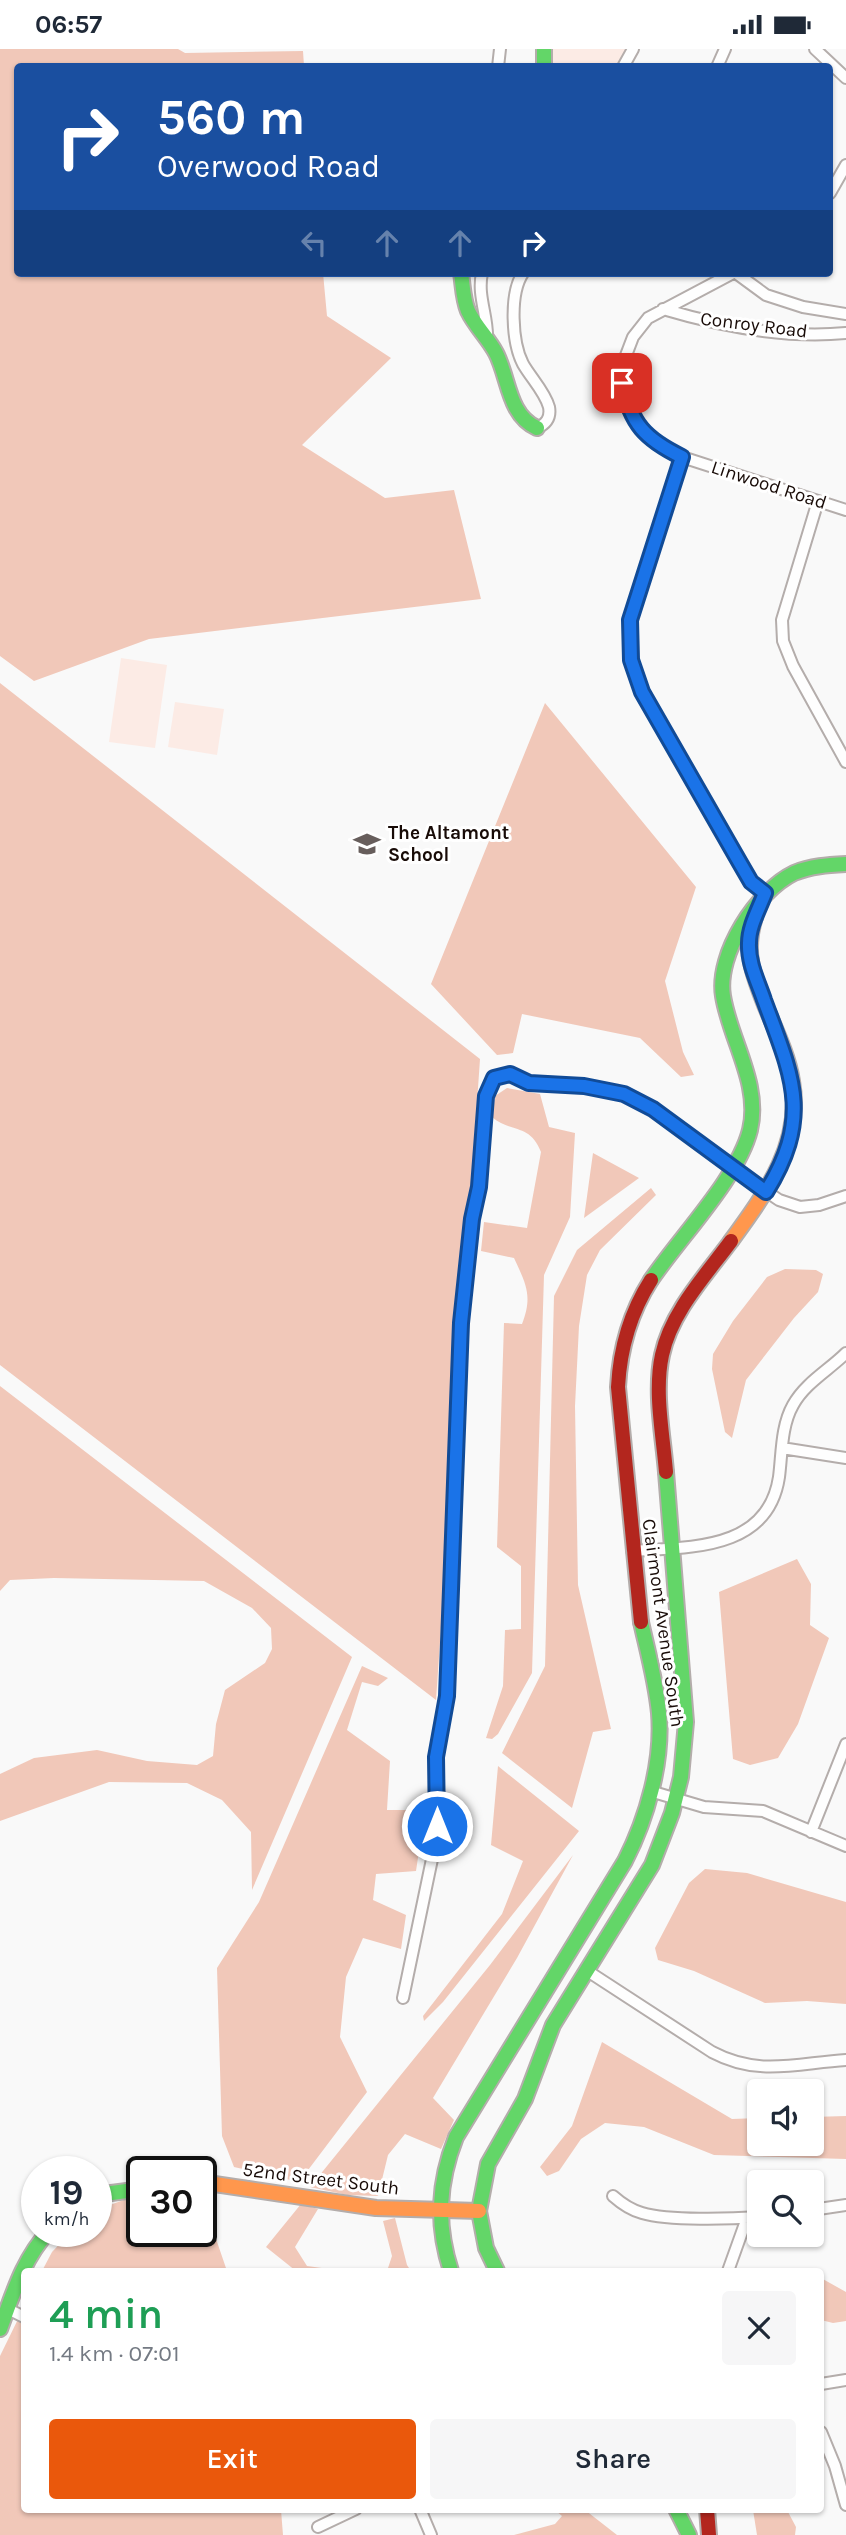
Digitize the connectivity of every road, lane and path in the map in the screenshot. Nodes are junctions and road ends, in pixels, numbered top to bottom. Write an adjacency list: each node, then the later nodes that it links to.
1 (815, 49): 2 (street)
2 (830, 63)
3 (833, 66): 4 (street)
4 (846, 78)
5 (846, 165): 6 (street)
6 (833, 188)
7 (462, 277): 15 (street)
8 (481, 277): 15 (street)
9 (521, 277): 16 (street)
10 (727, 277): 12 (street)
11 (741, 277): 13 (street)
12 (663, 309): 14 (street, Conroy Road); 17 (street, Linwood Road)
13 (846, 314)
14 (846, 333)
15 (488, 338): 16 (street)
16 (537, 428)
17 (682, 457): 18 (street, Linwood Road); 22 (street)
18 (818, 501): 19 (street, Linwood Road); 20 (street)
19 (846, 510)
20 (846, 762)
21 (846, 864): 22 (street, Clairmont Avenue South)
22 (765, 893): 23 (street, Clairmont Avenue South); 24 (street, Clairmont Avenue South)
23 (733, 1169): 24 (street); 30 (street, Clairmont Avenue South); 37 (street)
24 (766, 1192): 25 (street); 29 (street, Clairmont Avenue South)
25 (846, 1196)
26 (846, 1353): 27 (street)
27 (782, 1448): 28 (street); 29 (street)
28 (846, 1458)
29 (673, 1548): 30 (street); 33 (street, Clairmont Avenue South)
30 (632, 1551): 32 (street, Clairmont Avenue South)
31 (846, 1744): 34 (street)
32 (650, 1791): 33 (street); 43 (street, Clairmont Avenue South)
33 (675, 1799): 34 (street); 36 (street, Clairmont Avenue South)
34 (811, 1832): 35 (street)
35 (846, 1846)
36 (586, 1970): 38 (street); 44 (street, Clairmont Avenue South)
37 (403, 1998)
38 (846, 2060)
39 (217, 2184): 43 (street, 52nd Street South)
40 (613, 2196): 45 (street)
41 (846, 2206): 42 (street)
42 (824, 2209)
43 (439, 2210): 44 (street, 52nd Street South); 48 (street, Clairmont Avenue South)
44 (479, 2211): 49 (street, Clairmont Avenue South)
45 (747, 2218): 50 (street)
46 (35, 2247): 47 (street)
47 (24, 2268)
48 (450, 2268)
49 (496, 2268)
50 (729, 2268)
51 (21, 2275): 52 (street)
52 (8, 2309): 53 (street); 54 (street)
53 (21, 2316)
54 (0, 2329)
55 (846, 2380): 56 (street)
56 (824, 2384)
57 (824, 2439): 58 (street)
58 (846, 2504)
59 (348, 2513): 63 (street)
60 (422, 2513): 64 (street)
61 (678, 2513): 65 (street)
62 (707, 2513): 66 (street)
63 (318, 2527)
64 (430, 2535)
65 (690, 2535)
66 (709, 2535)

